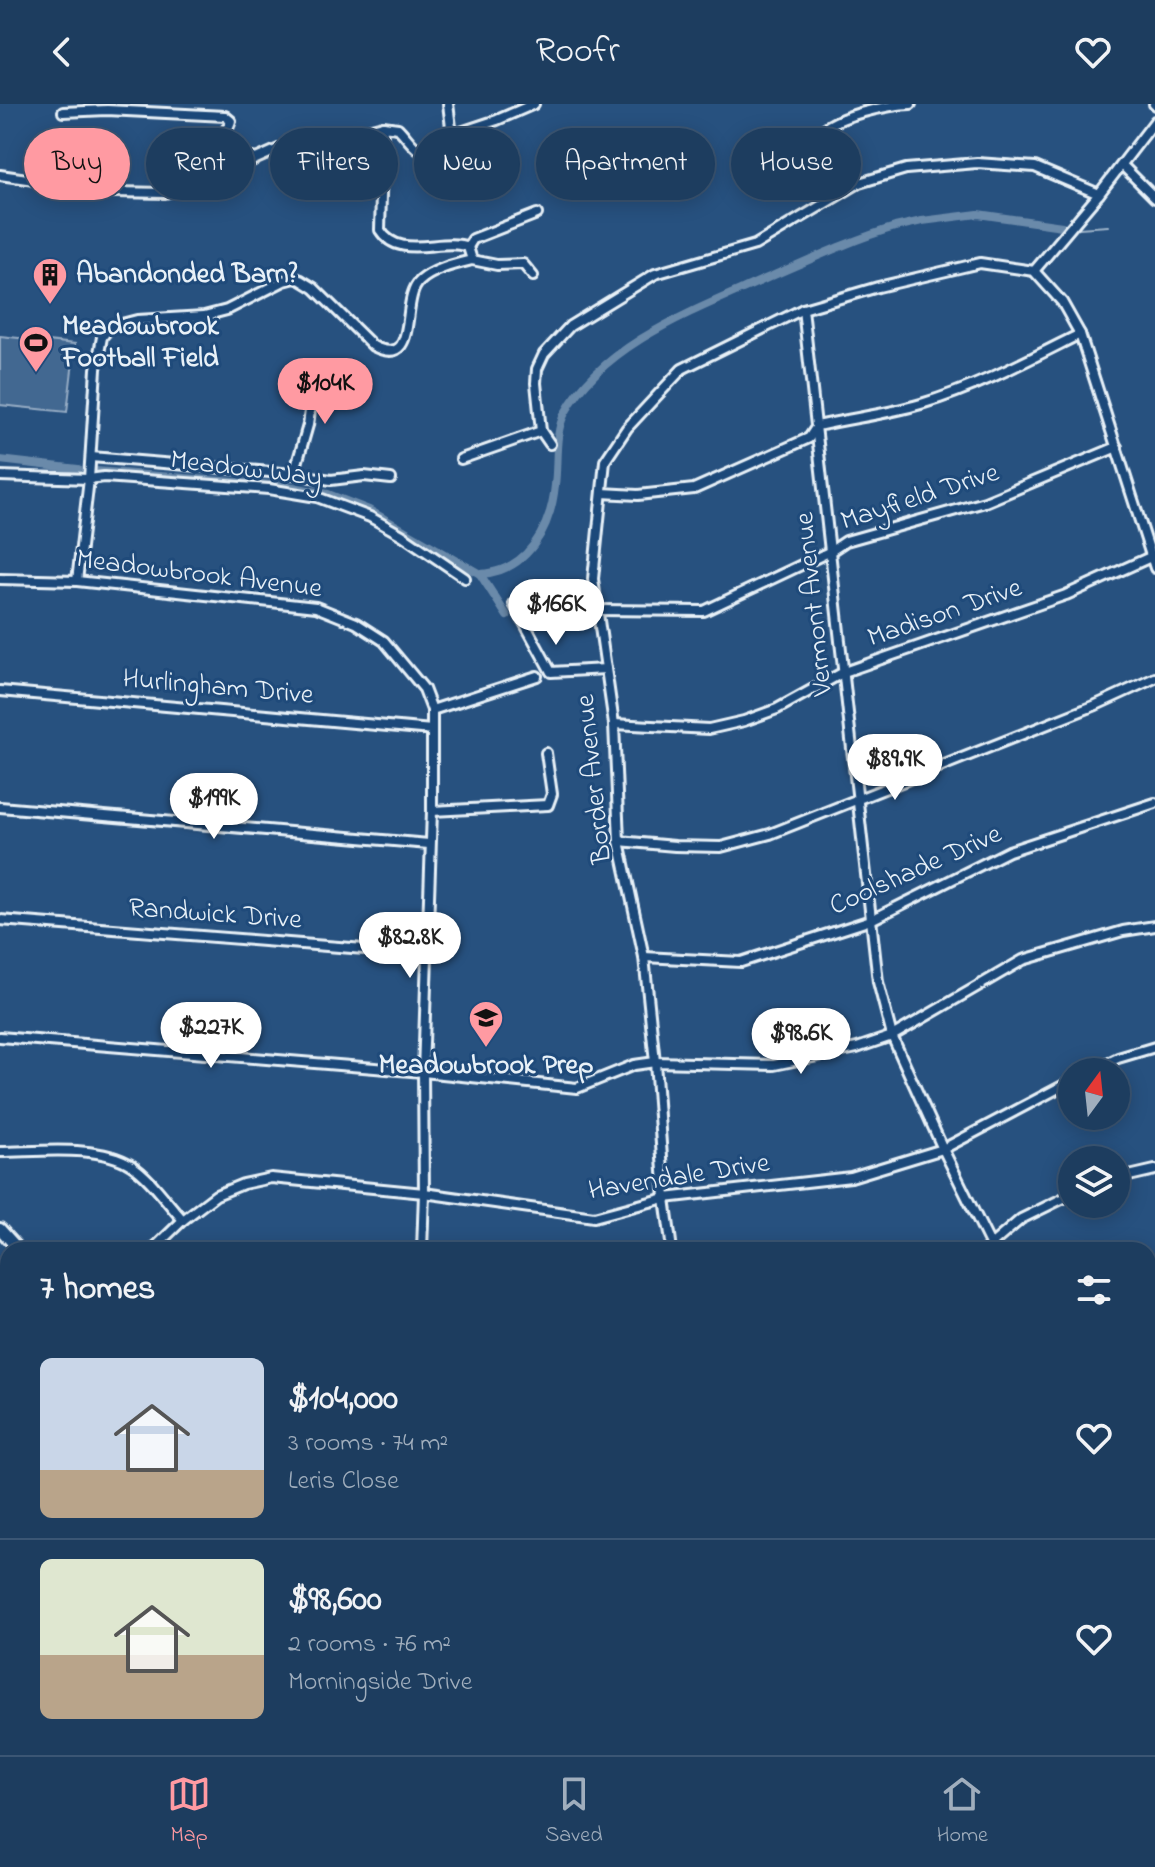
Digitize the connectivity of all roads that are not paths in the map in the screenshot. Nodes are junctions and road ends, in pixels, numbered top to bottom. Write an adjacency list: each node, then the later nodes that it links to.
1 (448, 104): 7 (street)
2 (534, 104): 8 (street)
3 (911, 104): 9 (street)
4 (63, 112): 11 (street)
5 (1155, 121): 12 (street)
6 (383, 126): 10 (street); 11 (street); 19 (street)
7 (451, 128)
8 (471, 128)
9 (830, 128)
10 (414, 147)
11 (262, 157): 13 (street)
12 (1122, 165): 15 (street); 16 (street)
13 (0, 175)
14 (861, 182): 15 (street)
15 (1099, 194): 21 (street)
16 (1155, 198)
17 (828, 200): 27 (street)
18 (537, 214): 19 (street)
19 (468, 247): 20 (street)
20 (472, 260): 22 (street); 30 (street)
21 (1034, 271): 23 (street); 24 (street)
22 (533, 276)
23 (803, 309): 26 (street, Vermont Avenue); 36 (street, Border Avenue)
24 (1080, 334): 26 (street); 29 (street)
25 (316, 368): 32 (street)
26 (817, 426): 36 (street); 37 (street, Vermont Avenue)
27 (541, 431): 28 (street); 31 (street)
28 (550, 444)
29 (1117, 447): 37 (street, Mayfield Drive); 38 (street)
30 (91, 457): 32 (street); 34 (street)
31 (461, 459)
32 (294, 474): 35 (street)
33 (0, 476): 34 (street, Meadow Way)
34 (89, 479): 40 (street, Meadow Way); 42 (street)
35 (391, 479)
36 (602, 493): 44 (street, Border Avenue)
37 (831, 551): 44 (street, Mayfield Drive); 46 (street, Vermont Avenue)
38 (1153, 557): 39 (street); 46 (street, Madison Drive)
39 (1155, 568)
40 (465, 578)
41 (0, 579): 42 (street, Meadowbrook Avenue)
42 (77, 581): 50 (street, Meadowbrook Avenue)
43 (514, 604): 45 (street)
44 (598, 610): 45 (street, Border Avenue)
45 (606, 669): 51 (street, Border Avenue)
46 (844, 672): 51 (street, Madison Drive); 54 (street, Vermont Avenue)
47 (537, 676): 50 (street)
48 (1155, 678): 54 (street)
49 (0, 691): 52 (street, Hurlingham Drive)
50 (432, 710): 52 (street, Meadowbrook Avenue)
51 (614, 724): 58 (street, Border Avenue)
52 (432, 730): 57 (street, Meadowbrook Avenue)
53 (546, 753): 57 (street)
54 (858, 799): 58 (street); 61 (street, Vermont Avenue)
55 (1155, 803): 61 (street, Coolshade Drive)
56 (0, 807): 59 (street)
57 (432, 811): 59 (street, Meadowbrook Avenue)
58 (619, 841): 64 (street, Border Avenue)
59 (429, 844): 63 (street, Meadowbrook Avenue)
60 (0, 920): 63 (street, Randwick Drive)
61 (871, 920): 64 (street, Coolshade Drive); 65 (street, Vermont Avenue)
62 (1155, 926): 65 (street)
63 (427, 954): 70 (street, Meadowbrook Avenue)
64 (644, 957): 69 (street, Border Avenue)
65 (892, 1036): 69 (street); 72 (street, Vermont Avenue)
66 (0, 1037): 70 (street)
67 (1155, 1047): 68 (street)
68 (1118, 1058)
69 (655, 1062): 70 (street); 77 (street, Border Avenue)
70 (423, 1072): 76 (street, Meadowbrook Avenue)
71 (1058, 1088): 72 (street, Havendale Drive)
72 (943, 1149): 77 (street, Havendale Drive); 83 (street, Vermont Avenue)
73 (0, 1152): 79 (street)
74 (1155, 1170): 75 (street)
75 (1130, 1176)
76 (424, 1193): 77 (street, Havendale Drive); 79 (street, Havendale Drive); 81 (street, Meadowbrook Avenue)
77 (665, 1198): 82 (street, Border Avenue)
78 (1058, 1201): 84 (street)
79 (183, 1220): 80 (street, Havendale Drive)
80 (160, 1242)
81 (422, 1242)
82 (671, 1242)
83 (987, 1242)
84 (997, 1242)

